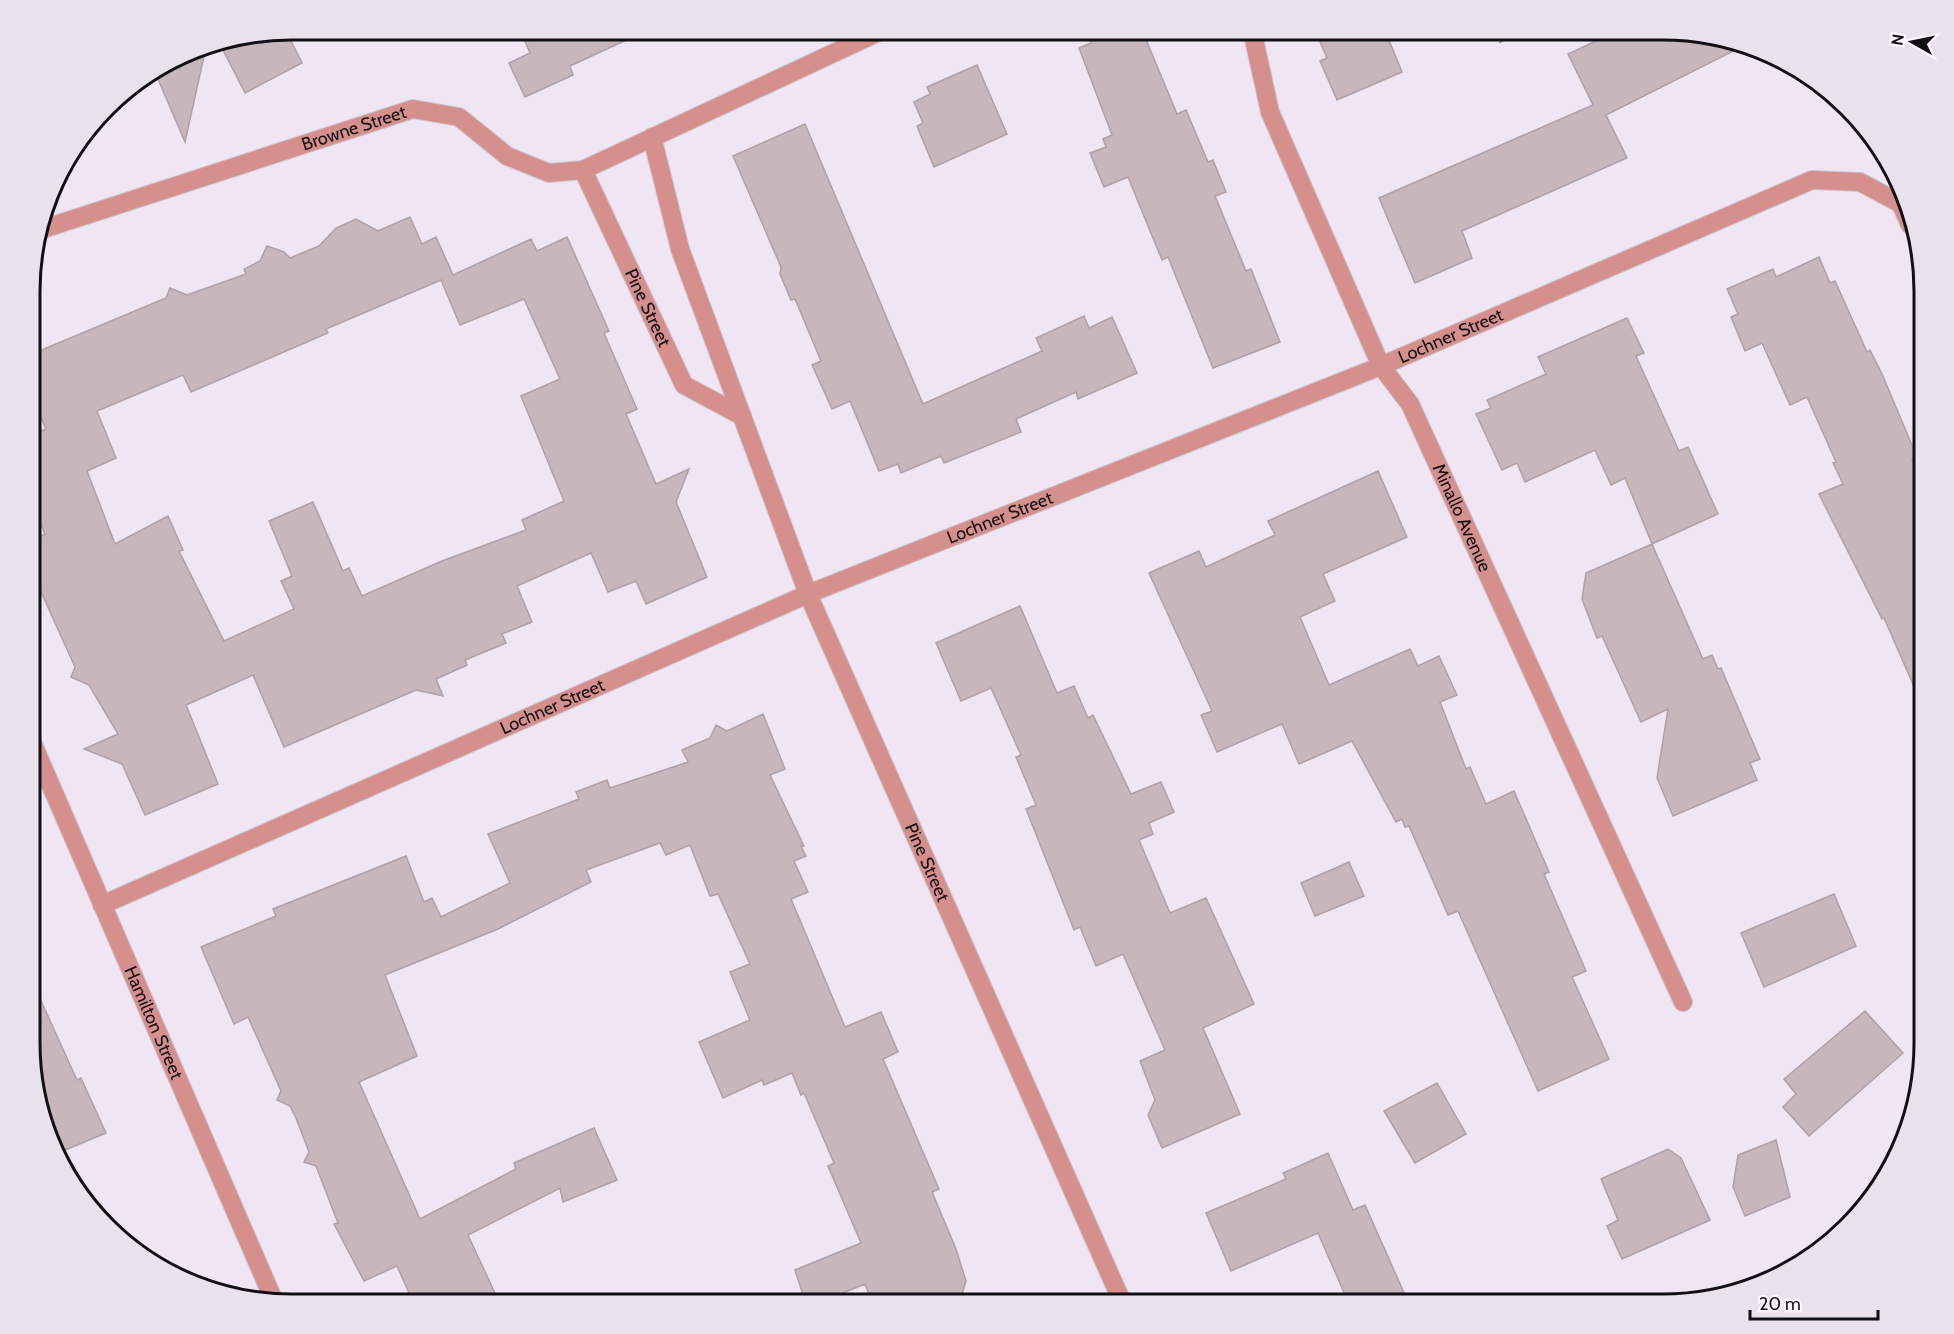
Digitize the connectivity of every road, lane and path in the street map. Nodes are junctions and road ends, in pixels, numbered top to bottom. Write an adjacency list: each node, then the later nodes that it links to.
1 (861, 40): 5 (street, Browne Street)
2 (1254, 40): 9 (street, Minallo Avenue)
3 (1500, 40): 4 (path)
4 (1502, 45)
5 (652, 137): 6 (street, Browne Street); 10 (street, Pine Street)
6 (583, 170): 8 (street, Browne Street); 10 (street, Pine Street)
7 (1896, 201): 9 (street, Lochner Street)
8 (49, 227)
9 (1381, 366): 11 (street, Lochner Street); 14 (street, Minallo Avenue)
10 (742, 416): 11 (street, Pine Street)
11 (808, 594): 13 (street, Lochner Street); 16 (street, Pine Street)
12 (40, 778): 13 (street, Hamilton Street)
13 (102, 905): 15 (street, Hamilton Street)
14 (1683, 1002)
15 (270, 1292)
16 (1119, 1294)

